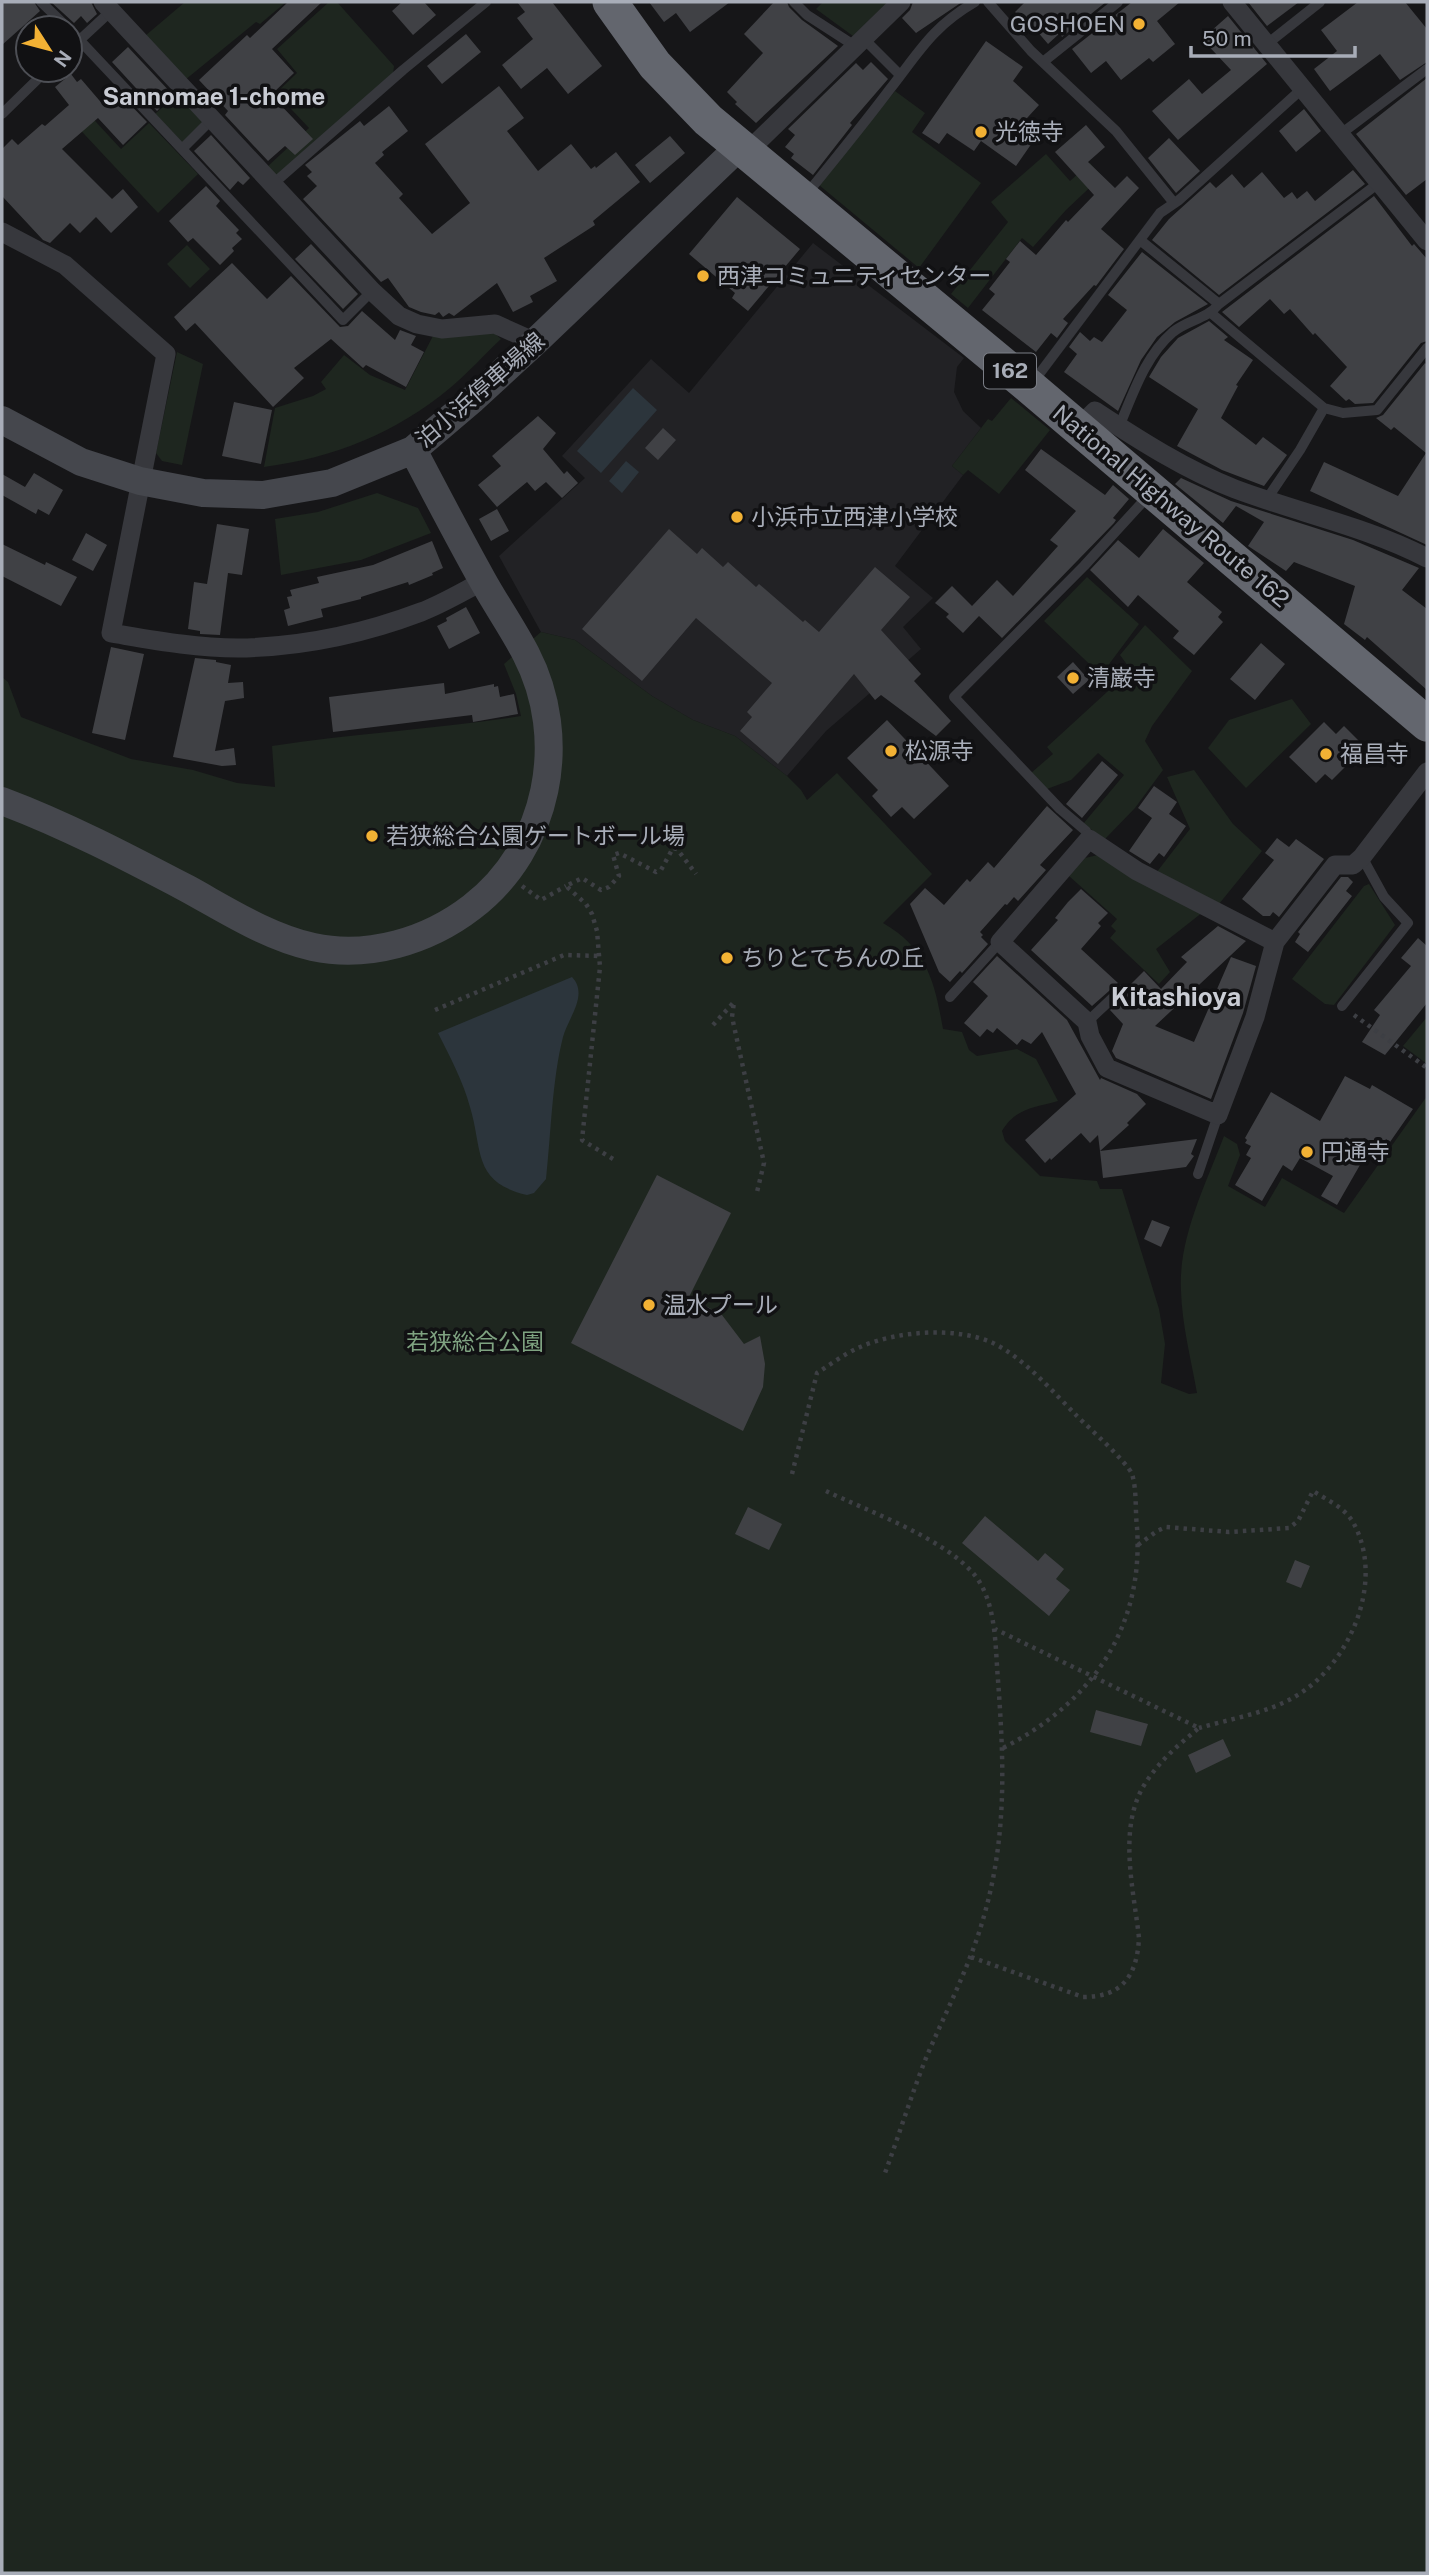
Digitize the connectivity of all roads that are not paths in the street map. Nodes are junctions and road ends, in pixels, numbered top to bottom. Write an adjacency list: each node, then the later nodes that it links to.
1 (486, 2): 26 (lane)
2 (794, 2): 12 (lane)
3 (901, 2): 12 (street)
4 (975, 2): 17 (lane)
5 (988, 2): 15 (lane)
6 (1118, 2): 15 (lane)
7 (1233, 2): 13 (street)
8 (1320, 2): 13 (lane)
9 (107, 6): 11 (lane); 21 (street)
10 (619, 10): 24 (highway, National Highway Route 162 / 162)
11 (84, 34)
12 (859, 42): 17 (lane); 24 (street)
13 (1267, 44): 19 (street)
14 (84, 45): 23 (lane)
15 (1043, 62): 28 (lane)
16 (1427, 69): 22 (lane)
17 (900, 75): 27 (lane)
18 (33, 84): 20 (lane)
19 (1304, 88): 22 (street); 28 (lane)
20 (2, 114)
21 (212, 119): 23 (lane); 26 (street)
22 (1342, 133): 25 (street)
23 (182, 149): 32 (lane)
24 (743, 149): 27 (highway, National Highway Route 162 / 162); 35 (street, 泊小浜停車場線)
25 (1381, 182): 29 (street); 33 (lane)
26 (273, 184): 32 (street)
27 (803, 198): 37 (highway, National Highway Route 162 / 162)
28 (1174, 203): 31 (lane)
29 (1424, 231)
30 (2, 232): 43 (street)
31 (1140, 240): 33 (lane); 37 (lane)
32 (372, 291): 35 (street)
33 (1219, 304): 34 (lane)
34 (1211, 313): 38 (lane); 40 (lane)
35 (535, 342): 42 (street, 泊小浜停車場線)
36 (1427, 348): 38 (lane)
37 (1030, 387): 41 (highway, National Highway Route 162 / 162)
38 (1324, 408): 45 (lane)
39 (2, 420): 43 (street, 泊小浜停車場線)
40 (1119, 426): 41 (street); 45 (street)
41 (1078, 428): 44 (highway, National Highway Route 162 / 162)
42 (413, 450): 43 (street, 泊小浜停車場線); 47 (street)
43 (140, 481): 47 (street)
44 (1152, 491): 48 (highway, National Highway Route 162 / 162); 51 (lane)
45 (1267, 499): 46 (street)
46 (1427, 558)
47 (483, 582): 50 (street)
48 (1427, 724)
49 (1427, 772): 52 (street)
50 (2, 801)
51 (1089, 839): 53 (street); 54 (street)
52 (1362, 857): 54 (street); 57 (lane)
53 (1000, 942): 56 (lane); 58 (street)
54 (1275, 942): 59 (street)
55 (1121, 990): 58 (lane)
56 (950, 997)
57 (1342, 1006)
58 (1087, 1022): 59 (street)
59 (1218, 1115): 60 (lane)
60 (1198, 1174)

